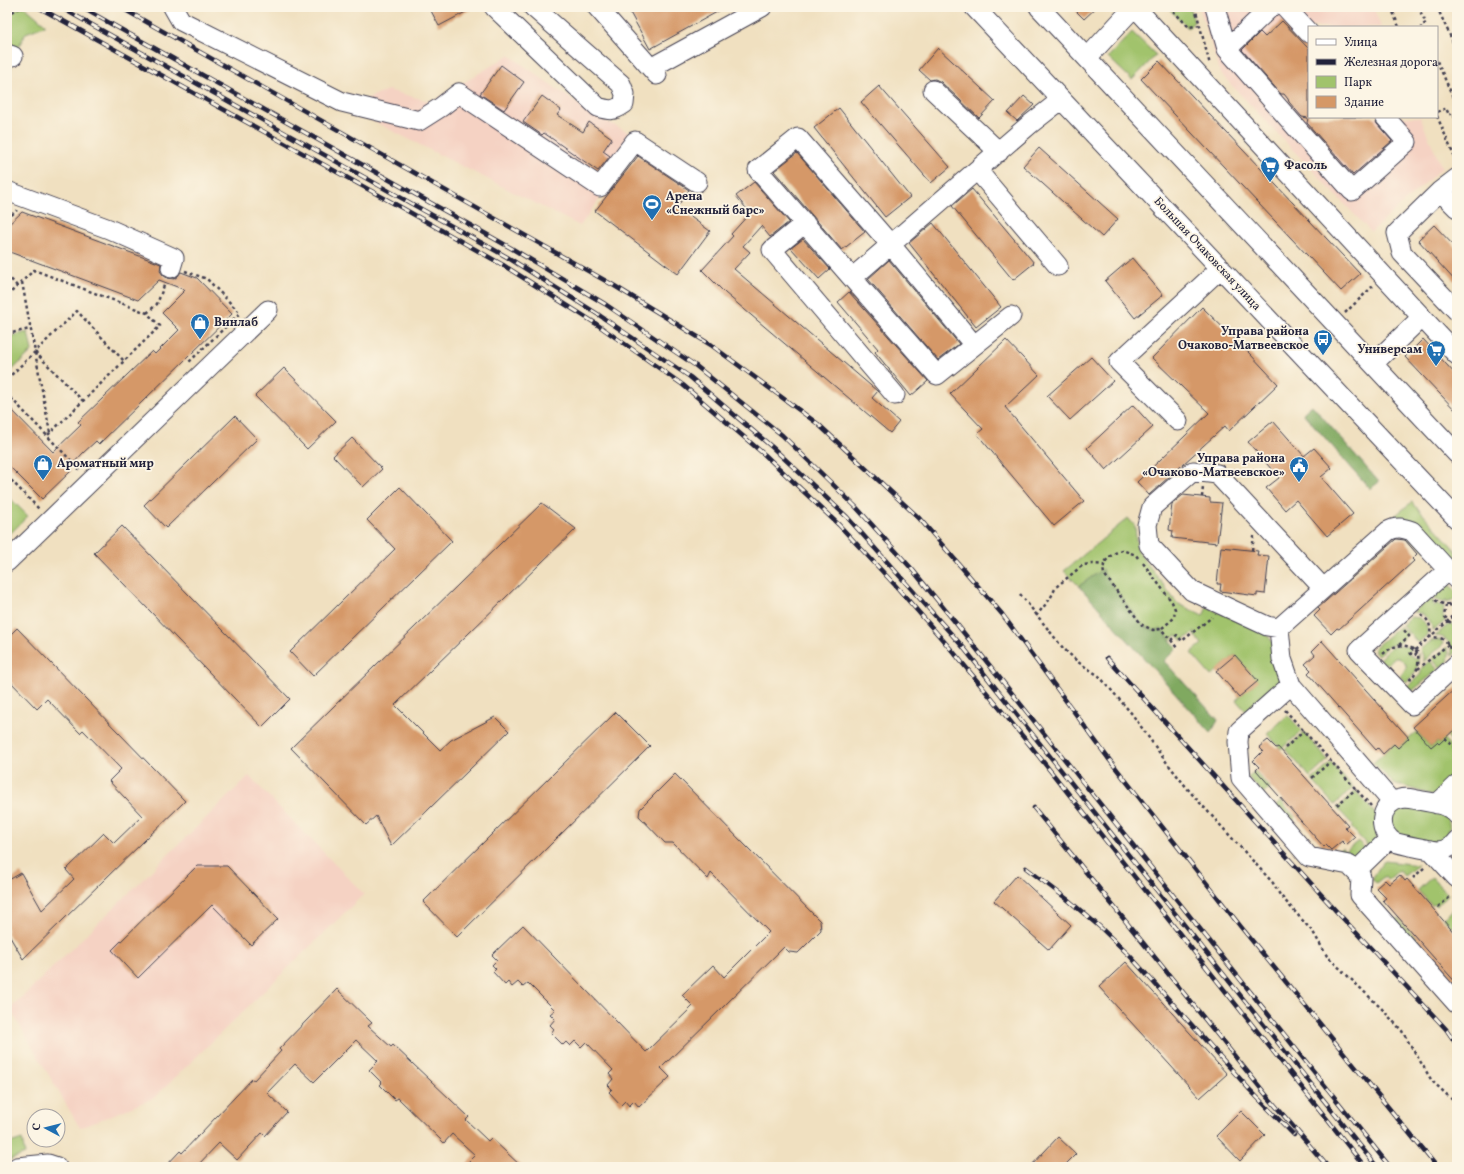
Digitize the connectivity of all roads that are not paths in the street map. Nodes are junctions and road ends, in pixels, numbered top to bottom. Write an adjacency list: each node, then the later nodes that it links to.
1 (173, 7): 21 (street)
2 (494, 7): 3 (street)
3 (533, 7)
4 (597, 7): 5 (street)
5 (762, 7)
6 (974, 7): 16 (street, Большая Очаковская улица)
7 (1039, 7): 14 (street)
8 (1134, 7): 14 (street); 34 (street)
9 (1214, 7): 13 (street)
10 (1271, 7): 13 (street)
11 (1285, 7): 12 (street)
12 (1308, 32)
13 (1227, 49): 17 (street)
14 (1087, 58): 37 (street)
15 (933, 90): 18 (street)
16 (1061, 100): 18 (street); 28 (street, Большая Очаковская улица)
17 (1386, 118)
18 (999, 152): 19 (street)
19 (977, 170): 26 (street); 27 (street)
20 (1457, 178): 22 (street)
21 (697, 182)
22 (1440, 191): 24 (street); 32 (street)
23 (11, 197): 29 (street)
24 (1457, 208)
25 (805, 223): 26 (street); 30 (street); 38 (street)
26 (891, 245): 30 (street); 35 (street)
27 (1058, 266)
28 (1220, 268): 39 (street); 41 (street, Большая Очаковская улица)
29 (168, 275)
30 (852, 278): 35 (street)
31 (268, 310): 42 (street)
32 (1457, 311)
33 (1011, 316): 35 (street)
34 (1422, 317): 36 (street); 37 (street)
35 (974, 345)
36 (1457, 355)
37 (1372, 364): 40 (street)
38 (895, 395)
39 (1178, 421)
40 (1457, 454)
41 (1457, 519)
42 (7, 562)
43 (1452, 575): 44 (street); 46 (street)
44 (1323, 588): 45 (street); 45 (street)
45 (1279, 628): 47 (street)
46 (1454, 660)
47 (1291, 685): 49 (street); 55 (street)
48 (1457, 785): 50 (street)
49 (1392, 802): 50 (street); 52 (street)
50 (1437, 804): 51 (street)
51 (1457, 816)
52 (1389, 839): 54 (street); 55 (street)
53 (1457, 840): 54 (street)
54 (1431, 850): 56 (street)
55 (1356, 871): 57 (street)
56 (1457, 878)
57 (1457, 1004)
58 (17, 1167): 59 (street)
59 (57, 1167)

